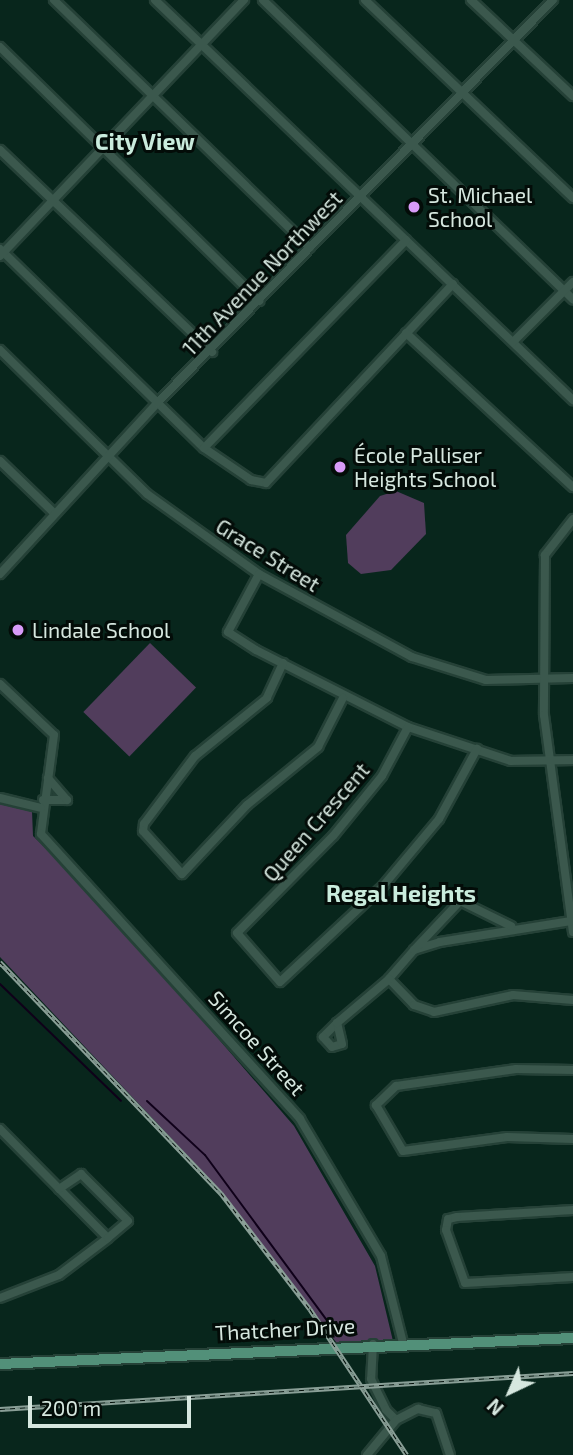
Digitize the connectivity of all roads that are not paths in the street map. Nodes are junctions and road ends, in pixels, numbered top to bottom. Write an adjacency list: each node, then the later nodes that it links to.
1 (54, 0): 12 (street)
2 (156, 0): 9 (street)
3 (244, 0): 9 (street)
4 (263, 0): 14 (street)
5 (365, 0): 11 (street)
6 (471, 0): 8 (street)
7 (553, 0): 8 (street, 11th Avenue Northwest)
8 (514, 41): 11 (street, 11th Avenue Northwest); 13 (street)
9 (202, 45): 12 (street); 17 (street)
10 (0, 47): 15 (street)
11 (463, 93): 14 (street, 11th Avenue Northwest); 18 (street)
12 (153, 96): 15 (street); 21 (street)
13 (573, 96)
14 (412, 144): 17 (street, 11th Avenue Northwest); 25 (street)
15 (103, 148): 19 (street); 27 (street)
16 (0, 150): 19 (street)
17 (361, 198): 20 (street); 21 (street, 11th Avenue Northwest)
18 (573, 198)
19 (53, 201): 22 (street); 31 (street)
20 (406, 240): 24 (street); 34 (street)
21 (310, 248): 27 (street, 11th Avenue Northwest)
22 (1, 253): 33 (street)
23 (573, 282): 25 (street)
24 (453, 284): 28 (street); 29 (street)
25 (564, 291): 26 (street); 29 (street)
26 (573, 299)
27 (260, 301): 31 (street, 11th Avenue Northwest)
28 (406, 333): 34 (street); 37 (street)
29 (513, 342): 32 (street)
30 (0, 351): 35 (street, Grace Street)
31 (212, 352): 33 (street, 11th Avenue Northwest)
32 (573, 400)
33 (157, 403): 34 (street); 35 (street, 11th Avenue Northwest)
34 (204, 448)
35 (109, 453): 38 (street, 11th Avenue Northwest); 41 (street, Grace Street)
36 (0, 461): 38 (street)
37 (573, 488)
38 (53, 512): 40 (street, 11th Avenue Northwest)
39 (573, 519): 44 (street)
40 (0, 573)
41 (259, 574): 42 (street); 44 (street, Grace Street)
42 (283, 663): 46 (street); 46 (street)
43 (573, 678): 44 (street, Grace Street)
44 (545, 681): 50 (street)
45 (0, 684): 51 (street, Simcoe Street)
46 (343, 698): 47 (street)
47 (408, 727): 48 (street); 48 (street, Queen Crescent)
48 (477, 749): 50 (street)
49 (573, 760): 50 (street)
50 (547, 761): 54 (street)
51 (48, 778): 53 (street, Simcoe Street); 53 (street)
52 (0, 798): 53 (street)
53 (42, 804): 70 (street, Simcoe Street)
54 (571, 921): 55 (street); 56 (street)
55 (511, 926): 57 (street); 57 (street)
56 (573, 932)
57 (414, 950): 58 (street)
58 (388, 979): 59 (street); 60 (street)
59 (573, 1000)
60 (337, 1023)
61 (573, 1070): 63 (street)
62 (0, 1129): 64 (street)
63 (573, 1139)
64 (59, 1189): 66 (street); 66 (street)
65 (573, 1210): 67 (street)
66 (108, 1238): 68 (street)
67 (573, 1277)
68 (0, 1298)
69 (573, 1338): 70 (main road, Thatcher Drive)
70 (403, 1343): 71 (main road, Thatcher Drive)
71 (373, 1344): 72 (main road, Thatcher Drive); 73 (street)
72 (0, 1364)
73 (396, 1420): 74 (street); 75 (street)
74 (367, 1455)
75 (450, 1455)

